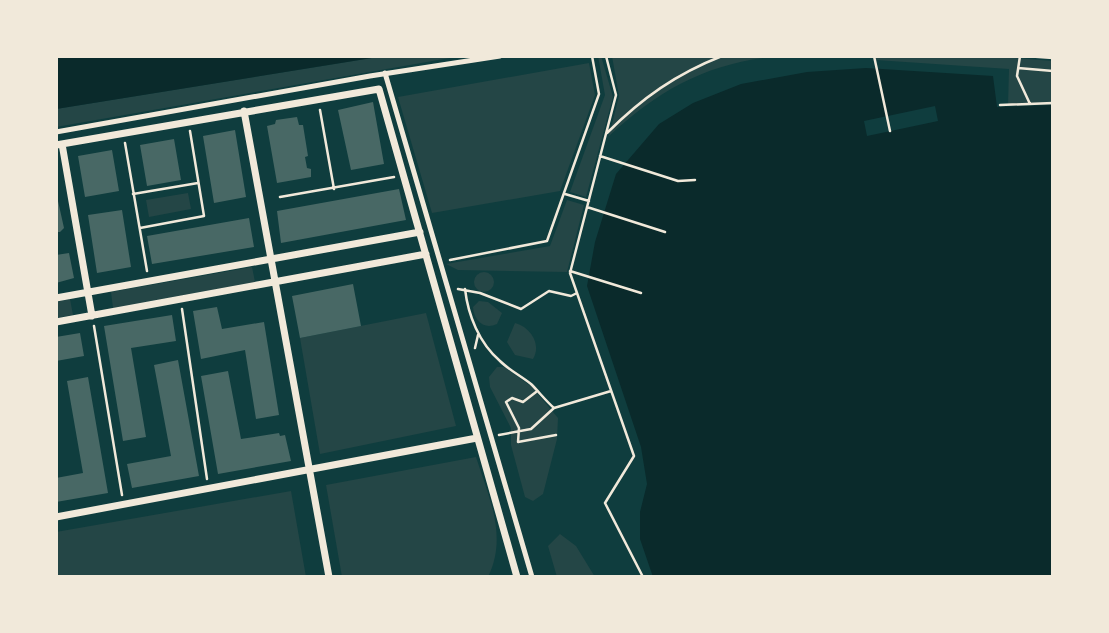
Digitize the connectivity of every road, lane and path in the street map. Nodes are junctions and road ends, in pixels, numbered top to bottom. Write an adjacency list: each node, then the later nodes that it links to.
1 (500, 56): 11 (street)
2 (592, 56): 31 (path)
3 (606, 56): 23 (path)
4 (722, 56): 23 (path)
5 (874, 56): 20 (path)
6 (1020, 56): 9 (path)
7 (1025, 56): 8 (path)
8 (1053, 58)
9 (1018, 68): 10 (path); 16 (path)
10 (1053, 71)
11 (386, 73): 12 (street); 21 (street)
12 (390, 88): 13 (street); 40 (street)
13 (379, 89): 14 (street); 36 (street)
14 (318, 97): 18 (street); 29 (path)
15 (1053, 103): 16 (path)
16 (1030, 104): 17 (path)
17 (1000, 105)
18 (244, 111): 19 (street); 39 (street)
19 (188, 121): 22 (street); 28 (path)
20 (890, 131)
21 (56, 132)
22 (123, 133): 24 (street); 30 (path)
23 (606, 134): 25 (path)
24 (59, 145): 46 (street)
25 (600, 156): 27 (path); 33 (path)
26 (393, 177): 29 (path)
27 (695, 180)
28 (198, 183): 30 (path); 35 (path)
29 (334, 189): 32 (path)
30 (133, 194): 35 (path)
31 (564, 194): 33 (path); 40 (path)
32 (280, 197)
33 (589, 201): 34 (path)
34 (587, 207): 37 (path); 41 (path)
35 (140, 228): 42 (path)
36 (420, 232): 38 (street); 39 (street)
37 (665, 232)
38 (426, 254): 43 (street); 61 (street)
39 (272, 259): 42 (street); 43 (street)
40 (440, 262): 45 (street)
41 (570, 271): 47 (path); 48 (path)
42 (149, 281): 46 (street)
43 (276, 284): 50 (street); 62 (street)
44 (465, 289): 45 (path); 47 (path); 53 (path)
45 (449, 291): 68 (street)
46 (88, 292): 49 (street); 51 (street)
47 (577, 293): 55 (path)
48 (641, 293)
49 (56, 298)
50 (181, 301): 51 (street); 63 (path)
51 (92, 316): 52 (street); 64 (path)
52 (56, 322)
53 (478, 335): 54 (path); 56 (path)
54 (474, 352)
55 (611, 391): 57 (path); 69 (path)
56 (537, 392): 57 (path); 58 (path)
57 (554, 408): 58 (path)
58 (519, 431): 59 (path); 60 (path)
59 (499, 435)
60 (556, 435)
61 (477, 438): 62 (street); 66 (street)
62 (309, 469): 63 (street); 67 (street)
63 (208, 489): 64 (street)
64 (124, 505): 65 (street)
65 (56, 517)
66 (516, 576)
67 (328, 577)
68 (532, 577)
69 (643, 577)

